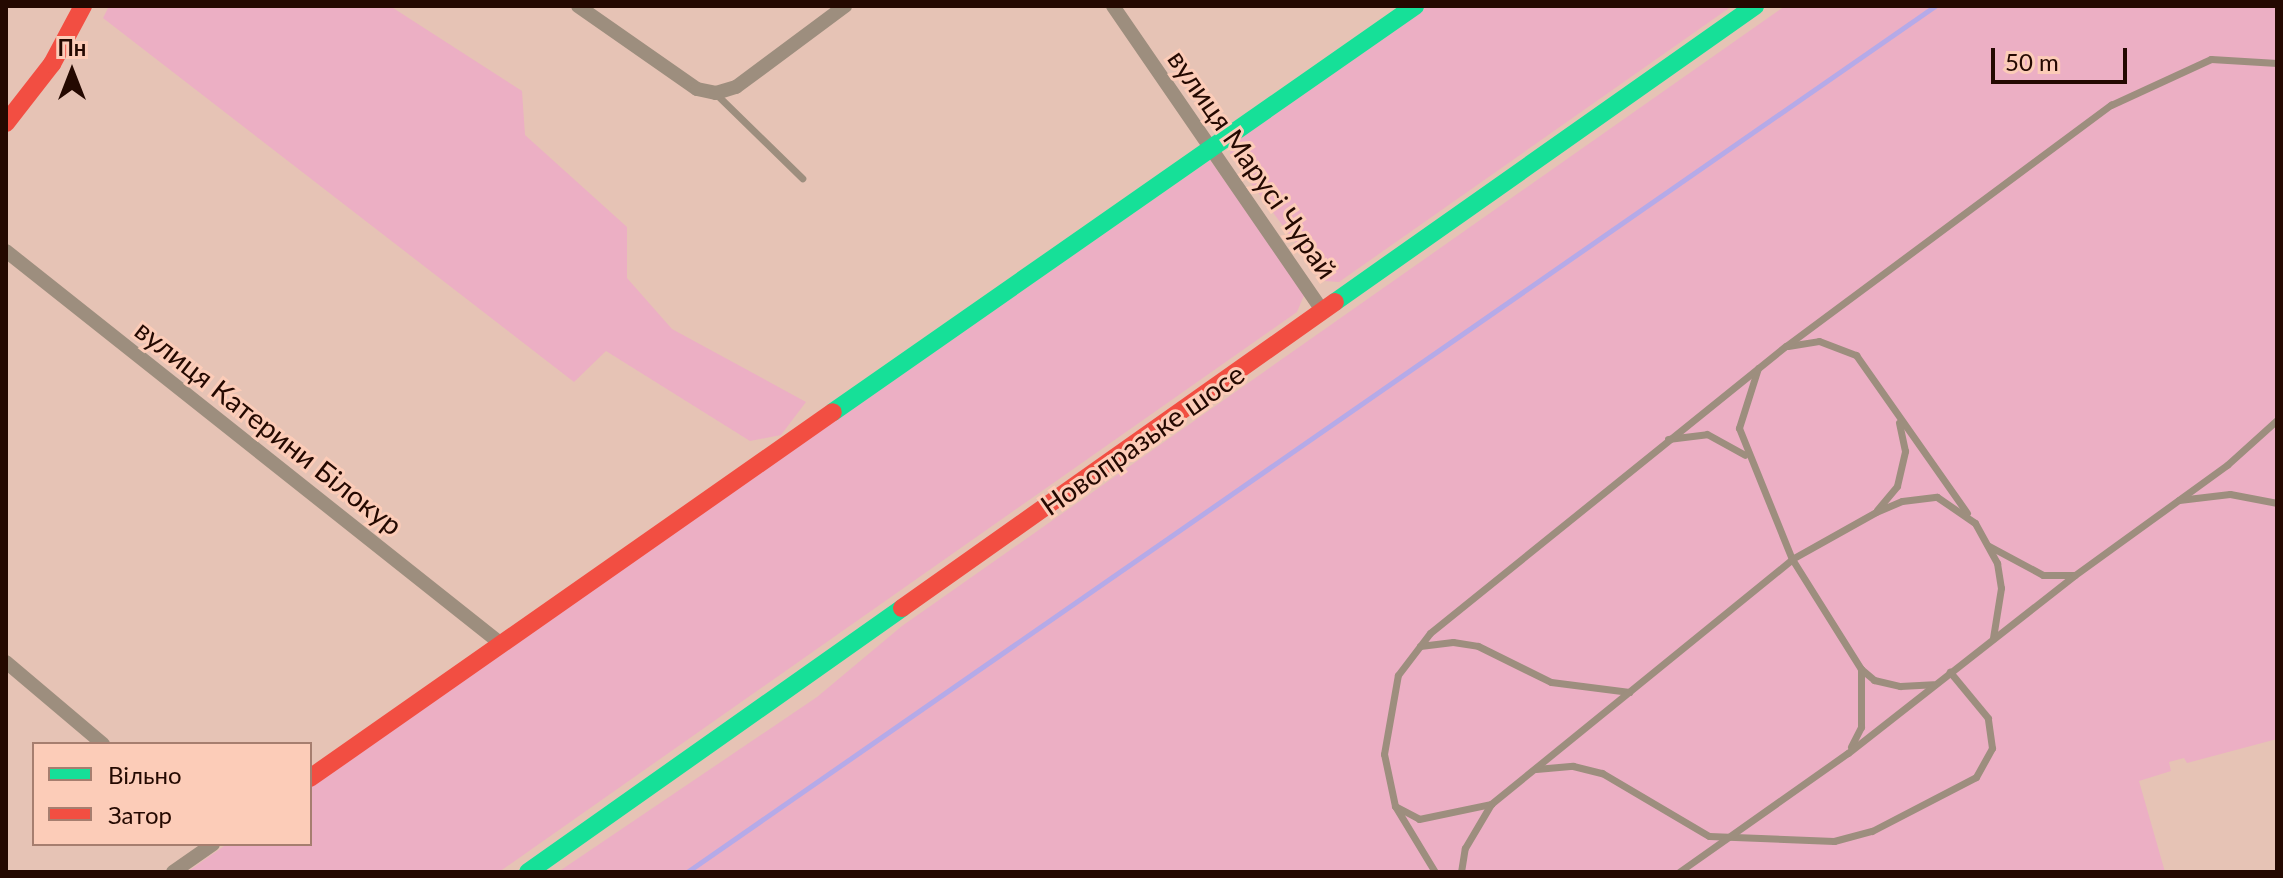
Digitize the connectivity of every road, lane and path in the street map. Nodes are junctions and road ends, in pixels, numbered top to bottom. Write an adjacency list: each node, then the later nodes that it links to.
1 (83, 6): 9 (main road)
2 (578, 6): 8 (street)
3 (845, 6): 8 (street)
4 (1113, 6): 10 (street, вулиця Марусі Чурай)
5 (1415, 6): 10 (main road)
6 (1755, 6): 13 (main road, Новопразьке шосе)
7 (2277, 63): 14 (lane)
8 (714, 92): 11 (lane)
9 (6, 123)
10 (1212, 151): 13 (street, вулиця Марусі Чурай); 28 (main road)
11 (802, 178)
12 (6, 251): 28 (street, вулиця Катерини Білокур)
13 (1323, 311): 44 (main road, Новопразьке шосе)
14 (1786, 346): 15 (lane); 16 (lane)
15 (1759, 367): 18 (lane); 19 (lane)
16 (1898, 417): 22 (lane); 23 (lane)
17 (2277, 420): 20 (lane)
18 (1667, 439): 19 (lane); 29 (lane)
19 (1747, 457): 25 (lane)
20 (2176, 500): 21 (lane); 26 (lane)
21 (2277, 503)
22 (1876, 512): 23 (lane); 25 (lane)
23 (1975, 523): 24 (lane)
24 (1989, 545): 26 (lane); 27 (lane)
25 (1792, 559): 31 (lane); 34 (lane)
26 (2075, 575): 27 (lane)
27 (1993, 638): 32 (lane)
28 (500, 643): 38 (main road)
29 (1420, 646): 34 (lane); 40 (lane)
30 (6, 662): 35 (street)
31 (1861, 669): 33 (lane); 36 (lane)
32 (1950, 672): 33 (lane); 41 (lane)
33 (1935, 684): 36 (lane)
34 (1629, 692): 37 (lane)
35 (101, 742)
36 (1848, 753): 41 (lane)
37 (1534, 769): 39 (lane); 41 (lane)
38 (312, 777)
39 (1491, 804): 40 (lane); 46 (lane)
40 (1395, 806): 45 (lane)
41 (1726, 839): 47 (lane)
42 (210, 846): 43 (street)
43 (173, 872)
44 (528, 872)
45 (1435, 872)
46 (1461, 872)
47 (1679, 872)

